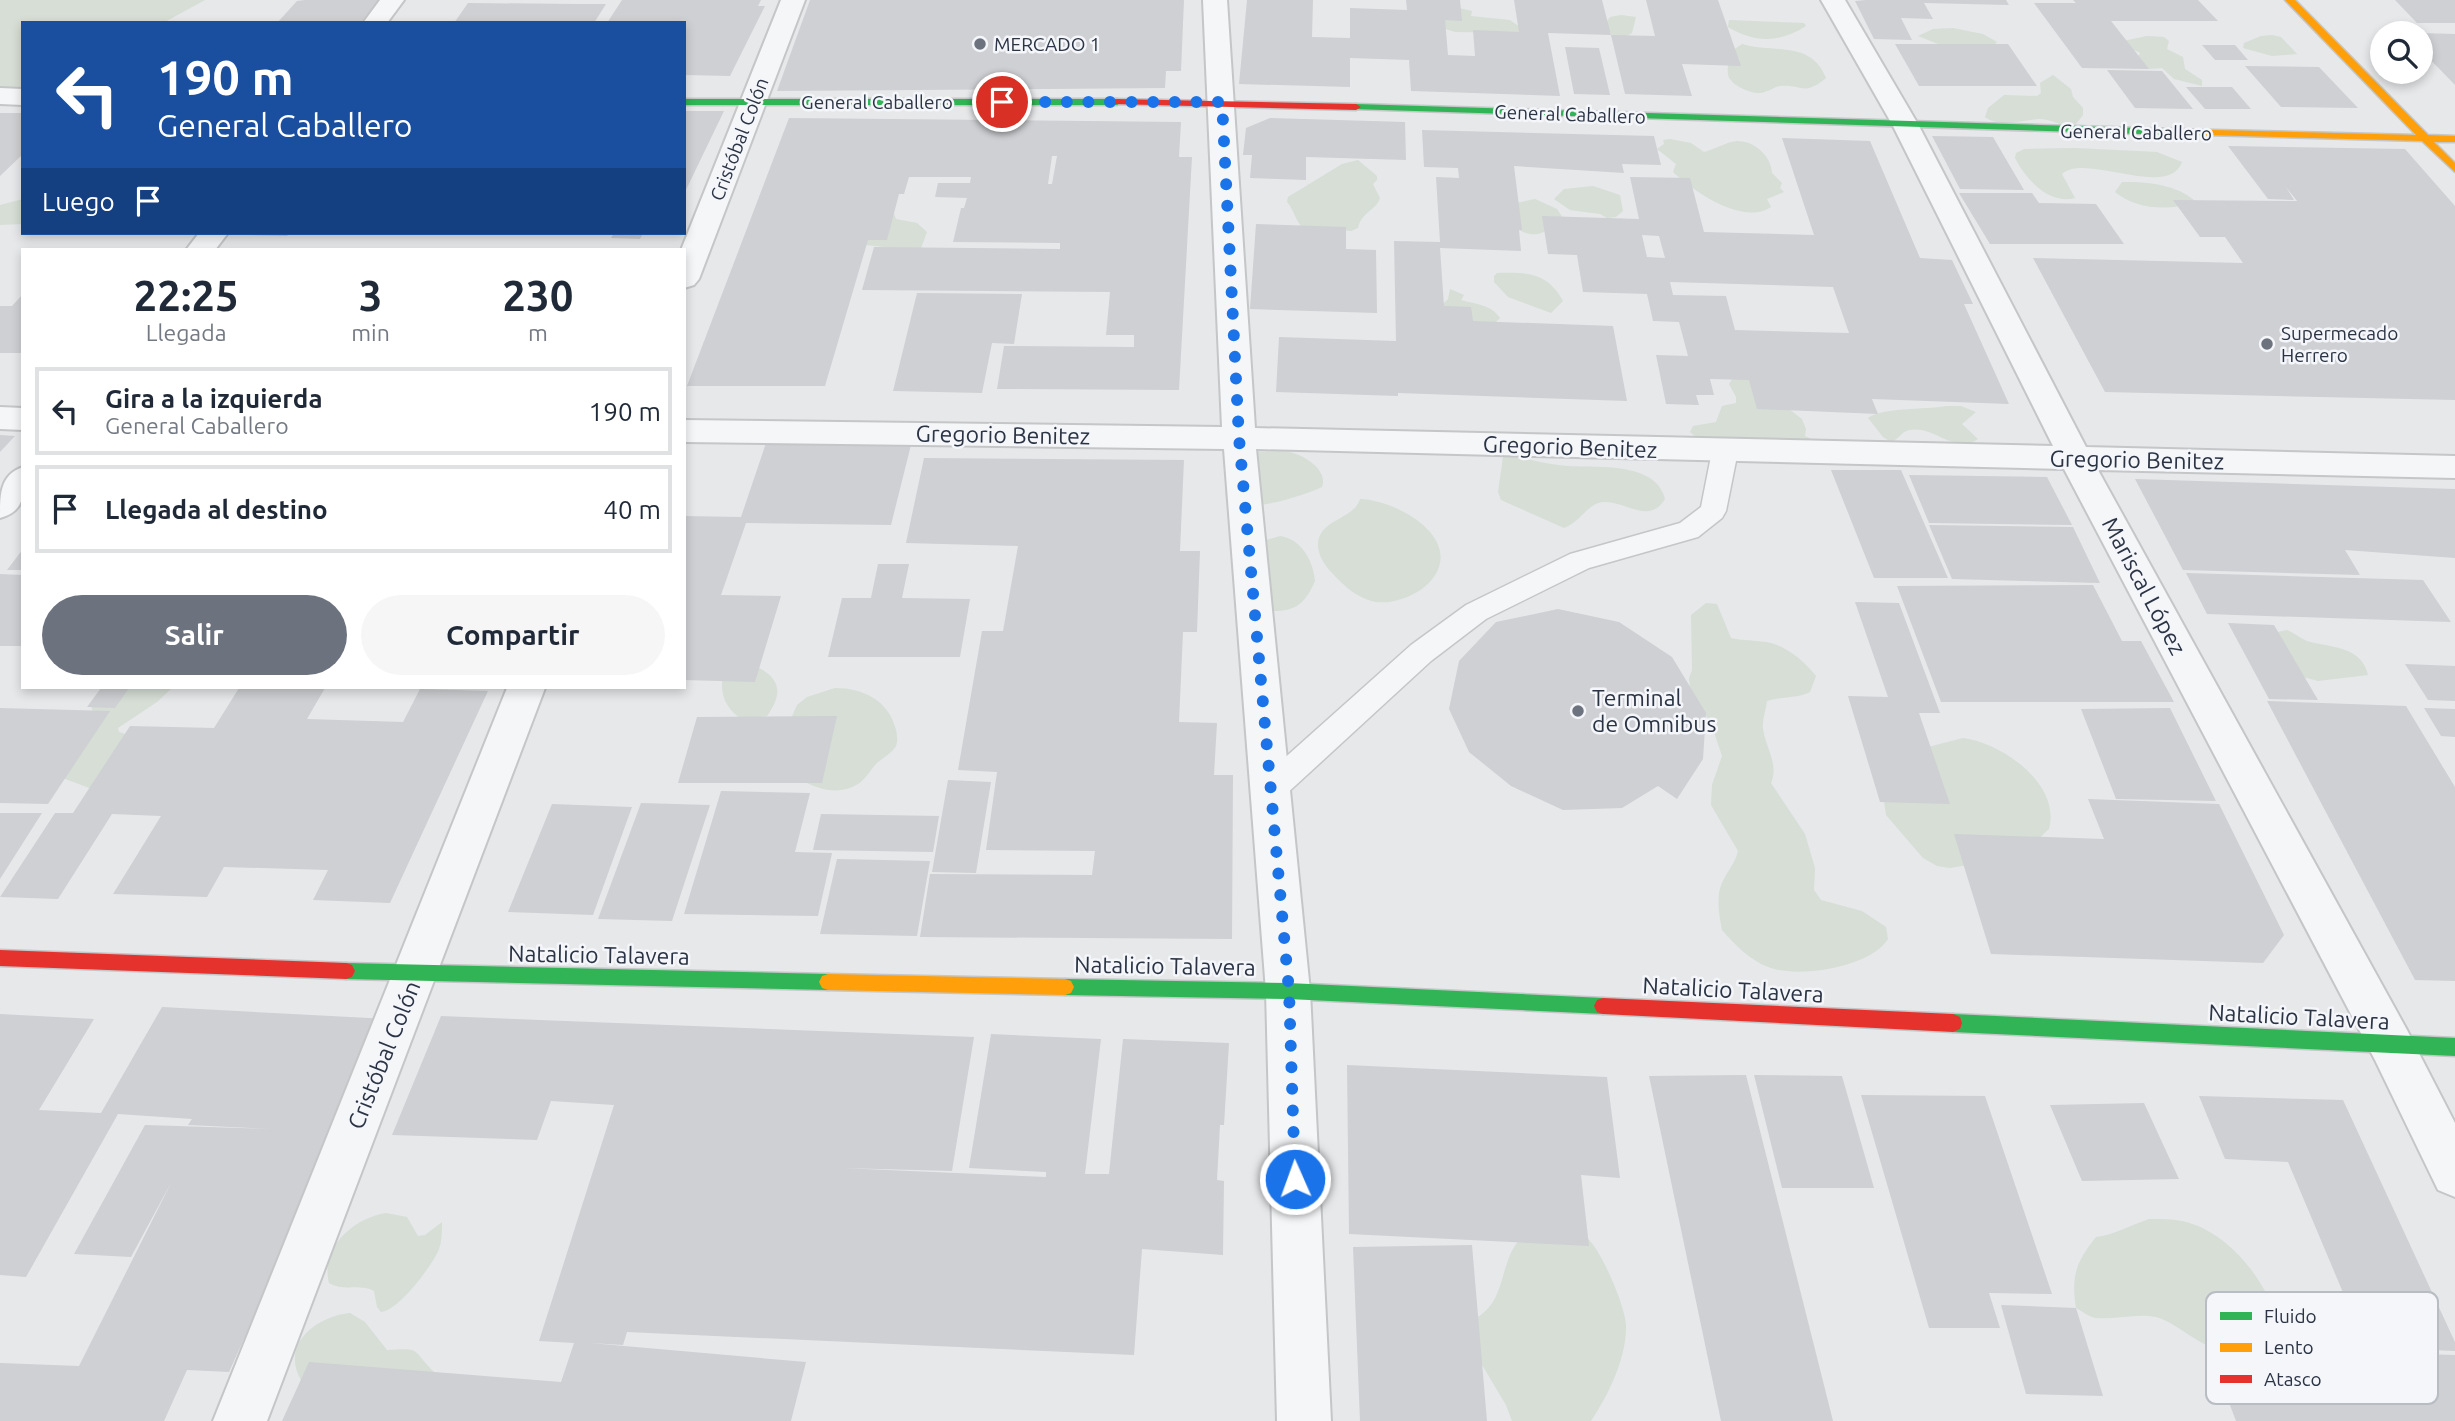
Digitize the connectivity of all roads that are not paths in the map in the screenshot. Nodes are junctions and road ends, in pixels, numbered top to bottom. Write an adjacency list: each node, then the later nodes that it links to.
1 (392, 0): 6 (street)
2 (793, 0): 10 (street, Cristóbal Colón)
3 (1215, 0): 11 (street)
4 (1833, 0): 12 (street, Mariscal López)
5 (2290, 0): 13 (street)
6 (376, 21)
7 (0, 96): 8 (street)
8 (21, 97)
9 (686, 102): 10 (street, General Caballero)
10 (753, 102): 11 (street, General Caballero); 16 (street, Cristóbal Colón)
11 (1222, 102): 12 (street, General Caballero); 20 (street)
12 (1906, 126): 13 (street, General Caballero); 22 (street, Mariscal López)
13 (2427, 139): 14 (street, General Caballero); 15 (street)
14 (2455, 139)
15 (2455, 169)
16 (686, 274)
17 (0, 418): 18 (street)
18 (21, 419)
19 (686, 431): 20 (street, Gregorio Benitez)
20 (1239, 438): 21 (street, Gregorio Benitez); 27 (street)
21 (1725, 451): 22 (street, Gregorio Benitez); 27 (lane)
22 (2075, 458): 23 (street, Gregorio Benitez); 31 (street, Mariscal López)
23 (2455, 467)
24 (21, 480): 25 (street)
25 (0, 506)
26 (526, 689): 29 (street, Cristóbal Colón)
27 (1272, 788): 30 (street)
28 (0, 958): 29 (street, Natalicio Talavera)
29 (416, 974): 30 (street, Natalicio Talavera); 34 (street, Cristóbal Colón)
30 (1289, 991): 31 (street, Natalicio Talavera); 35 (street)
31 (2391, 1045): 32 (street, Natalicio Talavera); 33 (street, Mariscal López)
32 (2455, 1047)
33 (2455, 1173)
34 (240, 1421)
35 (1304, 1421)

